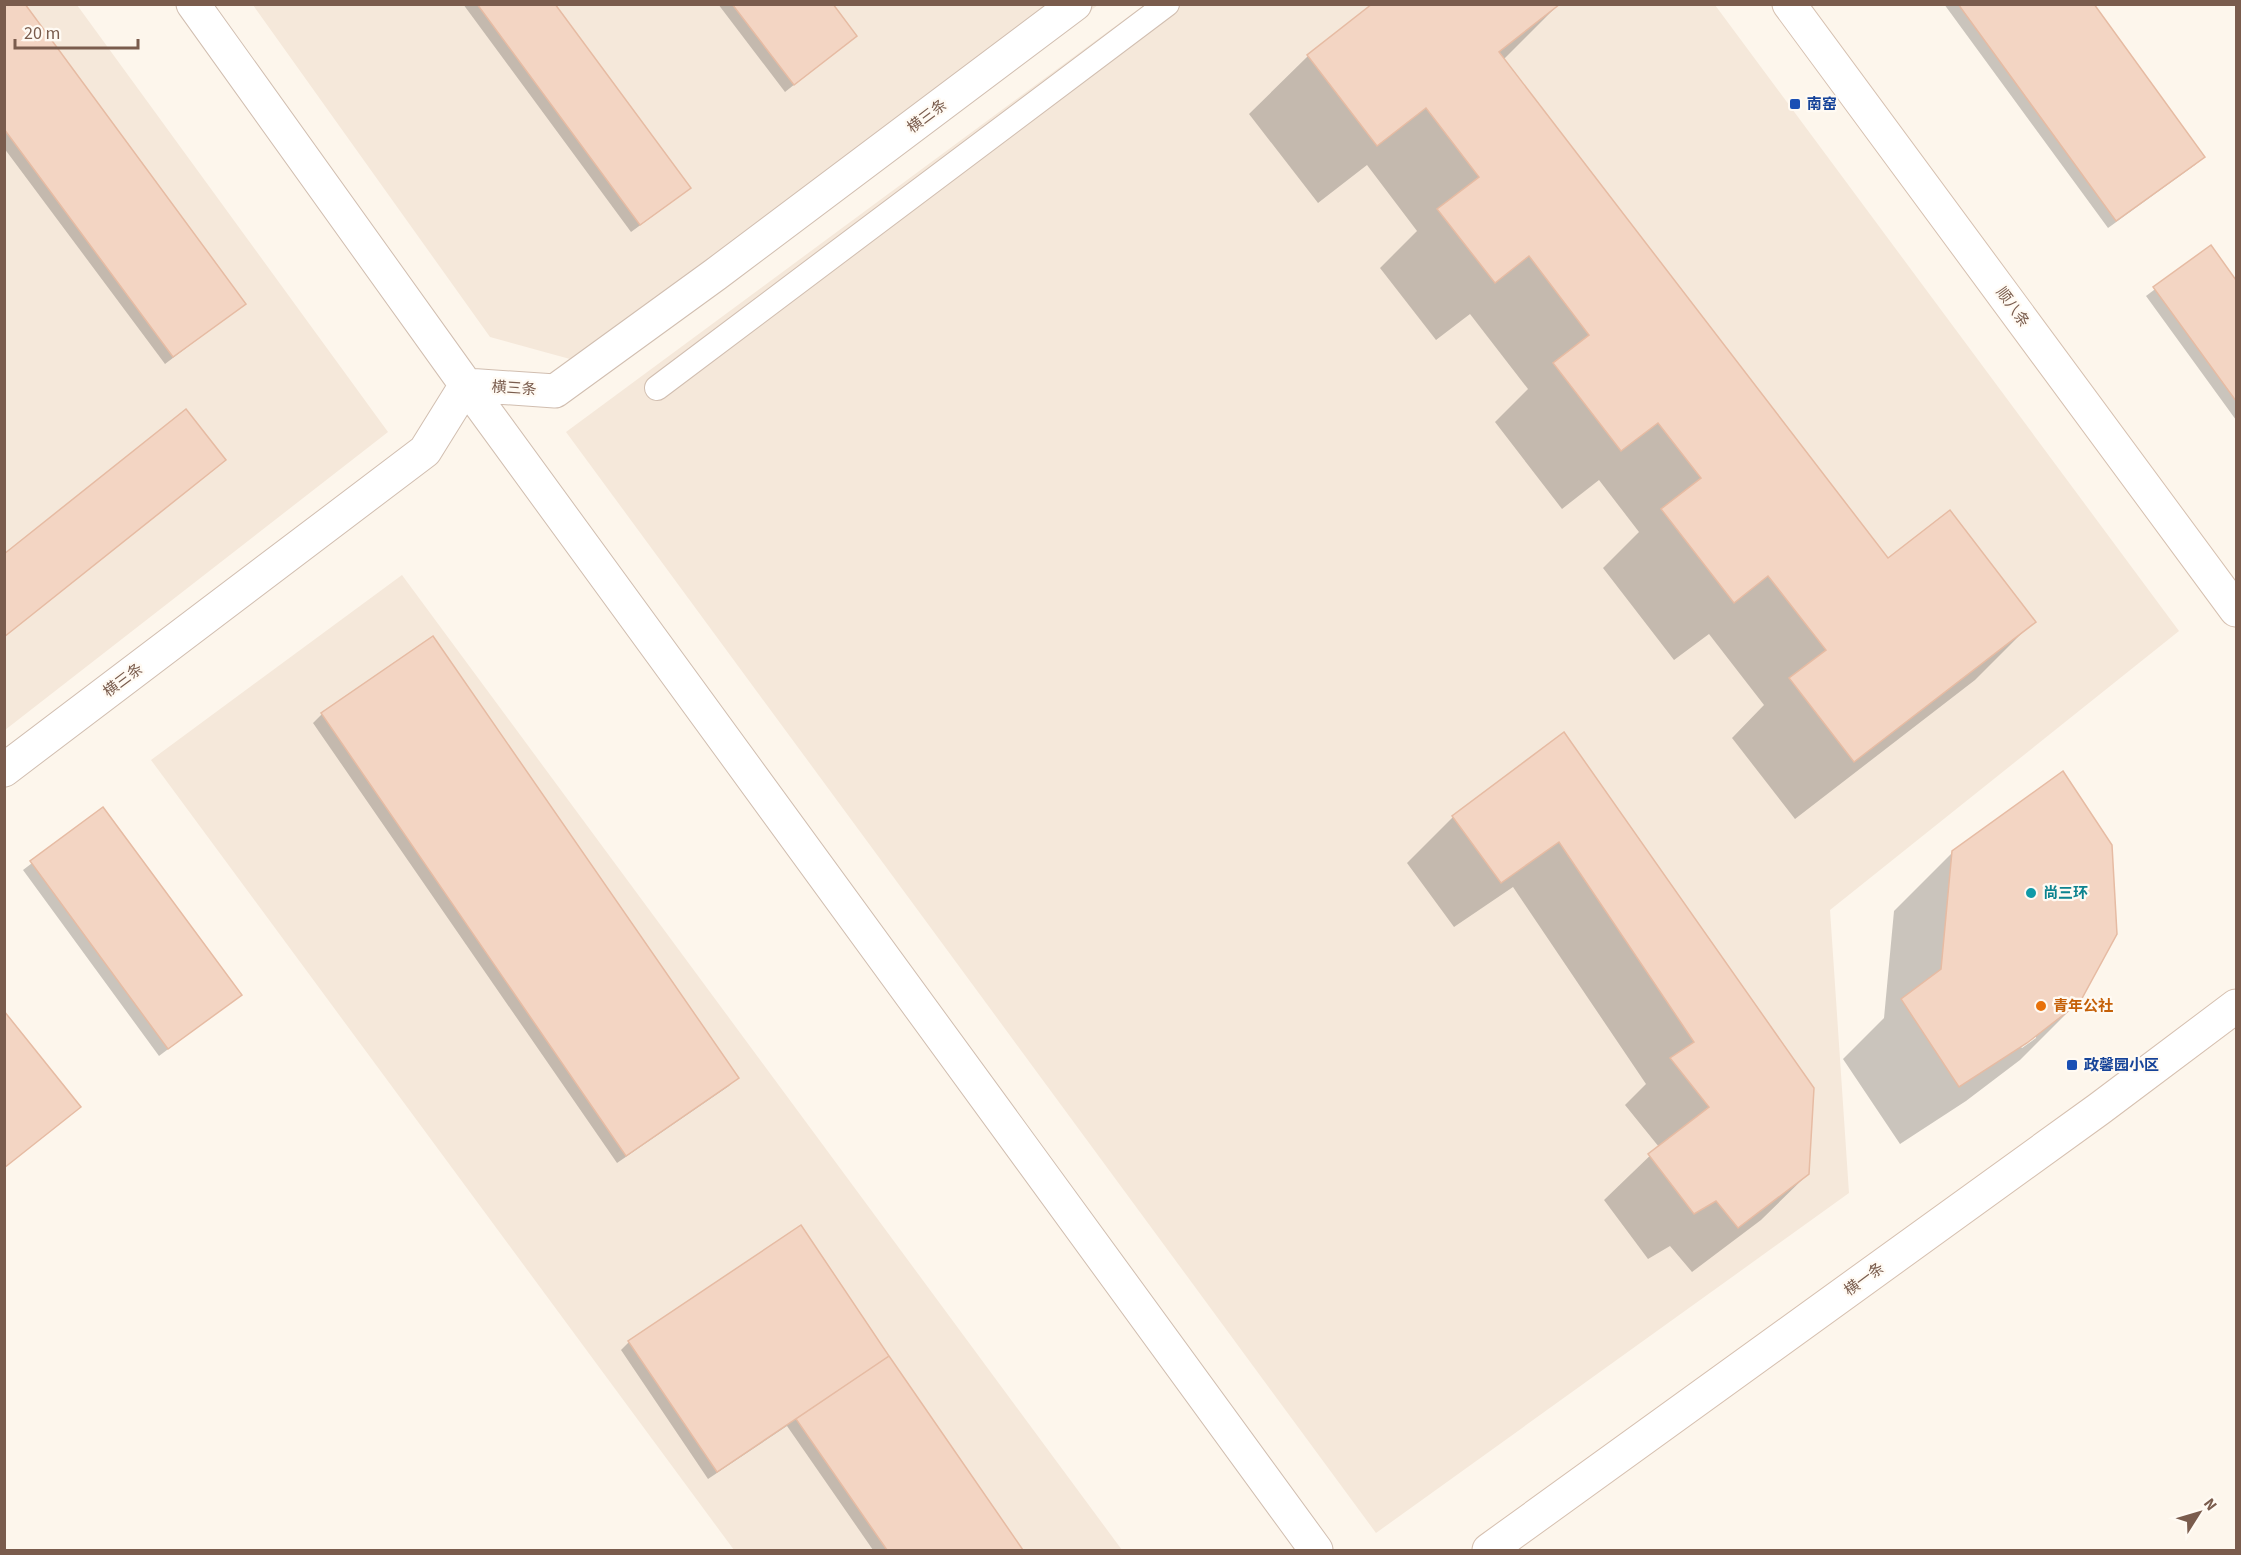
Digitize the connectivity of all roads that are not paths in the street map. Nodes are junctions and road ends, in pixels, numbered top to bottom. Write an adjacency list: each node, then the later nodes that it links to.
1 (193, 4): 5 (street)
2 (1075, 4): 5 (street, 横三条)
3 (1167, 4): 6 (lane)
4 (1789, 4): 7 (street, 顺八条)
5 (466, 385): 8 (street, 横三条); 10 (street)
6 (657, 388)
7 (2236, 610)
8 (4, 770)
9 (2236, 1005): 11 (street, 横一条)
10 (1316, 1551)
11 (1490, 1551)

